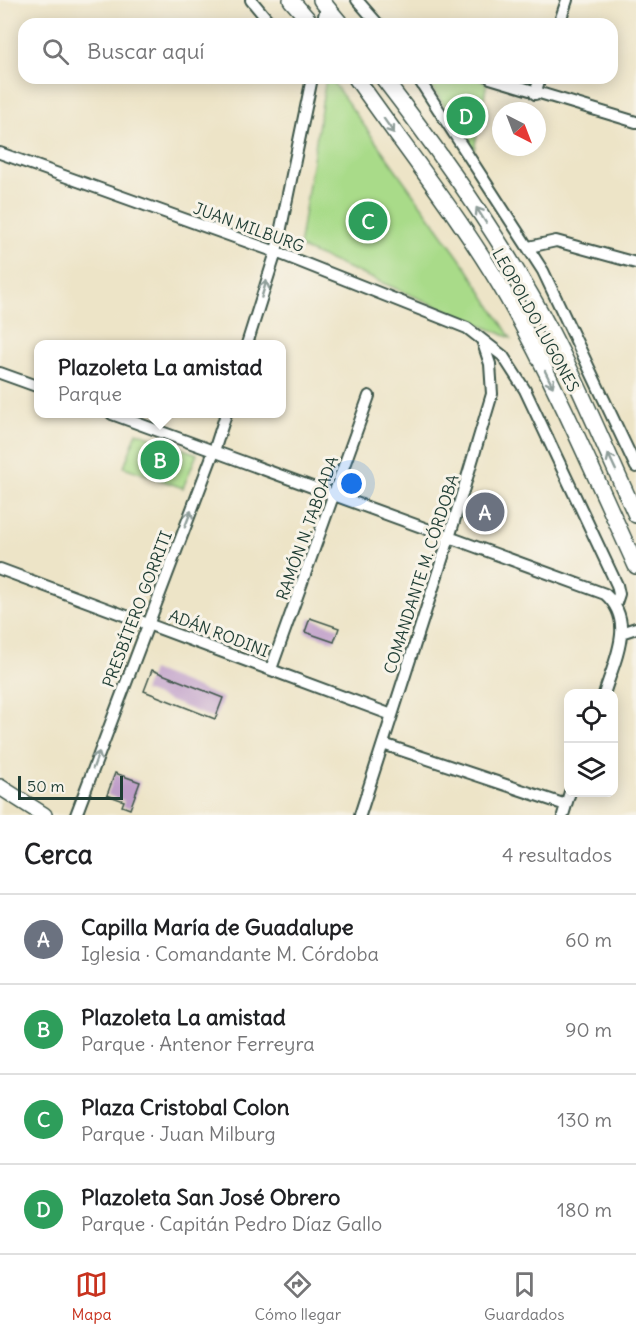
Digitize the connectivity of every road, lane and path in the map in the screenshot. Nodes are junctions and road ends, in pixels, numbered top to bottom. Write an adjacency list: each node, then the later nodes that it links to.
1 (251, 0): 6 (street)
2 (291, 0): 7 (main road)
3 (357, 0): 10 (street)
4 (567, 0): 11 (street)
5 (325, 2): 8 (street); 9 (main road)
6 (266, 18)
7 (307, 18)
8 (323, 18)
9 (337, 18)
10 (373, 18)
11 (561, 18)
12 (311, 84): 22 (street)
13 (360, 84): 36 (main road, LEOPOLDO LUGONES, one-way to 36)
14 (389, 84): 34 (main road, LEOPOLDO LUGONES, one-way to 14)
15 (422, 84): 21 (street)
16 (507, 84): 18 (street)
17 (538, 84): 18 (street)
18 (535, 94): 19 (street)
19 (636, 122)
20 (0, 153): 22 (street, JUAN MILBURG)
21 (529, 247): 23 (street); 32 (street)
22 (276, 252): 24 (street, one-way to 22); 25 (street, JUAN MILBURG)
23 (636, 263)
24 (249, 340)
25 (482, 340): 35 (street, COMANDANTE M. CÓRDOBA); 38 (street, JUAN MILBURG)
26 (0, 373): 27 (street)
27 (34, 385)
28 (369, 396): 33 (street, RAMÓN N. TABOADA)
29 (123, 418): 31 (street)
30 (225, 418): 31 (street, PRESBÍTERO GORRITI)
31 (214, 451): 33 (street); 39 (street, PRESBÍTERO GORRITI, one-way to 31)
32 (636, 467)
33 (336, 495): 35 (street); 42 (street, RAMÓN N. TABOADA)
34 (636, 515)
35 (449, 538): 38 (street); 44 (street, COMANDANTE M. CÓRDOBA)
36 (636, 566)
37 (0, 569): 39 (street, ADÁN RODINI)
38 (616, 603): 41 (street, JUAN MILBURG)
39 (147, 622): 42 (street, ADÁN RODINI); 49 (street, PRESBÍTERO GORRITI, one-way to 39)
40 (636, 628): 41 (street)
41 (624, 632): 43 (street)
42 (271, 669): 44 (street, ADÁN RODINI)
43 (605, 689)
44 (392, 714): 45 (street, COMANDANTE M. CÓRDOBA)
45 (383, 744): 47 (street); 50 (street, COMANDANTE M. CÓRDOBA)
46 (0, 787): 48 (main road)
47 (565, 810)
48 (44, 815)
49 (76, 815)
50 (360, 815)

